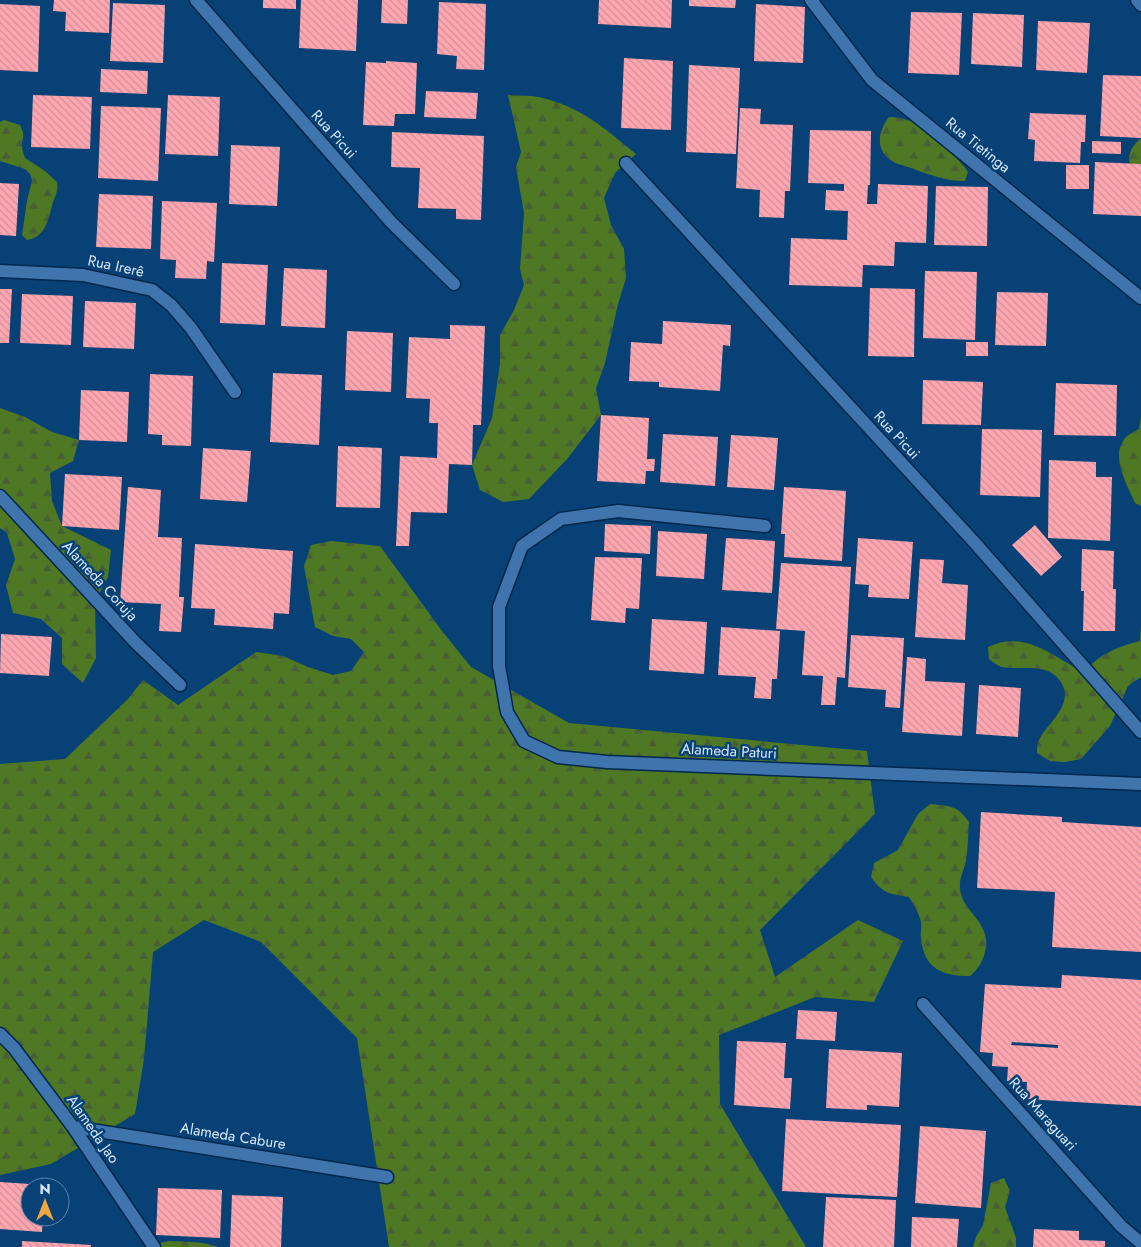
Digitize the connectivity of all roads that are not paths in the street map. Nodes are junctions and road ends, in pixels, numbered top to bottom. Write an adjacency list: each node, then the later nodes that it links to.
1 (196, 0): 7 (street, Rua Picui)
2 (811, 0): 8 (street, Rua Tietinga)
3 (1137, 0): 4 (street)
4 (1141, 5)
5 (626, 163): 13 (street, Rua Picui)
6 (0, 270): 9 (street, Rua Irerê)
7 (454, 284)
8 (1141, 298)
9 (235, 392)
10 (0, 496): 12 (street, Alameda Coruja)
11 (765, 526): 14 (street, Alameda Paturi)
12 (180, 685)
13 (1141, 732)
14 (1141, 784)
15 (923, 1004): 19 (street, Rua Maraguari)
16 (0, 1034): 17 (street, Alameda Jao)
17 (73, 1127): 18 (street, Alameda Cabure); 20 (street, Alameda Jao)
18 (387, 1177)
19 (1141, 1243)
20 (154, 1247)

